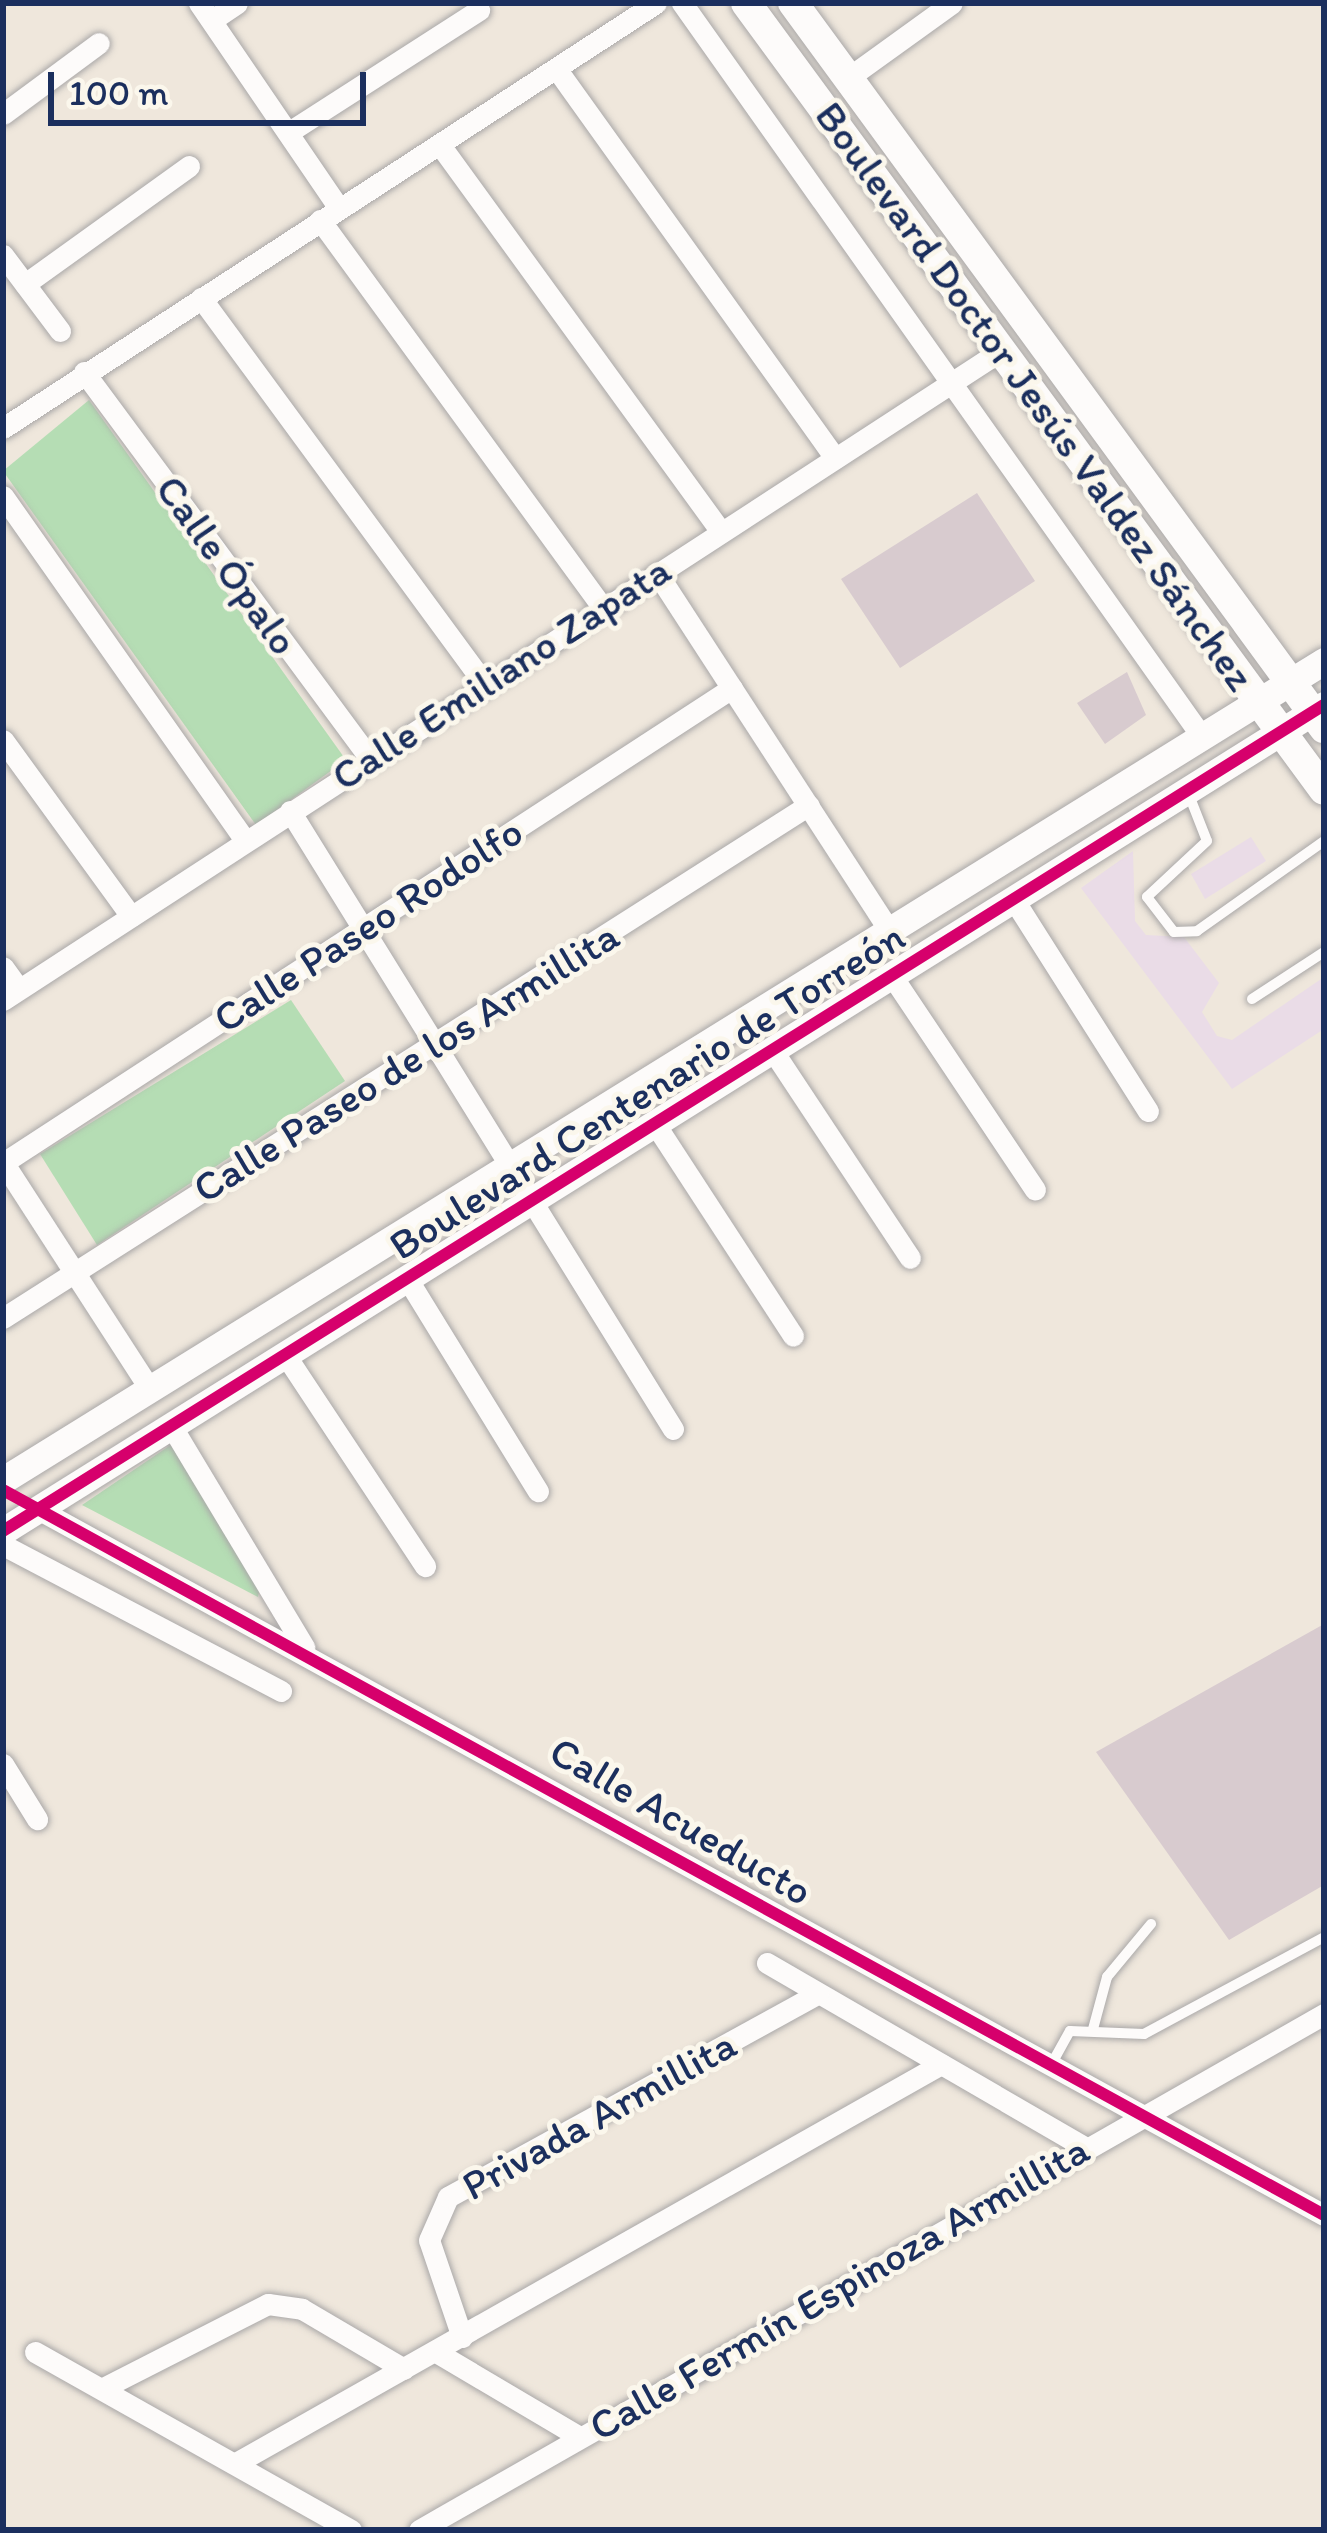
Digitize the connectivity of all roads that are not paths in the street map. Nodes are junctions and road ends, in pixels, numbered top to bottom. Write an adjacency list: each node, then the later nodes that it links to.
1 (237, 3): 8 (street)
2 (656, 3): 10 (street)
3 (682, 3): 23 (street)
4 (746, 3): 21 (main road, Boulevard Doctor Jesús Valdez Sánchez)
5 (794, 3): 11 (main road, Boulevard Doctor Jesús Valdez Sánchez)
6 (952, 3): 11 (street)
7 (479, 10): 13 (street)
8 (206, 12): 13 (street)
9 (99, 43): 12 (street)
10 (558, 71): 14 (street); 25 (street)
11 (848, 78): 31 (main road, Boulevard Doctor Jesús Valdez Sánchez)
12 (3, 114)
13 (289, 132): 16 (street)
14 (440, 146): 16 (street); 27 (street)
15 (189, 166): 18 (street)
16 (329, 214): 19 (street); 29 (street)
17 (3, 255): 18 (street)
18 (25, 284): 20 (street)
19 (201, 298): 22 (street); 32 (street)
20 (60, 331)
21 (1002, 350): 23 (street, Calle Emiliano Zapata); 34 (main road, Boulevard Doctor Jesús Valdez Sánchez)
22 (84, 372): 24 (street); 39 (street, Calle Ópalo)
23 (952, 380): 25 (street, Calle Emiliano Zapata); 37 (street)
24 (3, 428)
25 (835, 458): 27 (street, Calle Emiliano Zapata)
26 (3, 496): 44 (street)
27 (720, 531): 28 (street, Calle Emiliano Zapata)
28 (657, 572): 29 (street, Calle Emiliano Zapata); 33 (street)
29 (603, 608): 32 (street, Calle Emiliano Zapata)
30 (1324, 661): 31 (street, Boulevard Centenario de Torreón)
31 (1291, 682): 34 (street, Boulevard Centenario de Torreón); 35 (main road, Boulevard Doctor Jesús Valdez Sánchez)
32 (485, 684): 39 (street, Calle Emiliano Zapata)
33 (732, 688): 42 (street); 48 (street, Calle Paseo Rodolfo)
34 (1259, 701): 36 (main road, Boulevard Doctor Jesús Valdez Sánchez); 37 (street, Boulevard Centenario de Torreón)
35 (1320, 715): 36 (street, Boulevard Centenario de Torreón)
36 (1281, 731): 40 (main road, Boulevard Doctor Jesús Valdez Sánchez); 41 (street, Boulevard Centenario de Torreón)
37 (1202, 737): 49 (street, Boulevard Centenario de Torreón)
38 (3, 740): 47 (street)
39 (370, 759): 43 (street, Calle Emiliano Zapata)
40 (1324, 790)
41 (1186, 791): 45 (lane); 46 (street, Boulevard Centenario de Torreón)
42 (809, 805): 49 (street); 55 (street, Calle Paseo de los Armillita)
43 (290, 811): 44 (street, Calle Emiliano Zapata); 48 (street)
44 (245, 840): 47 (street, Calle Emiliano Zapata)
45 (1324, 842)
46 (1014, 900): 52 (street, Boulevard Centenario de Torreón); 57 (street)
47 (131, 916): 53 (street, Calle Emiliano Zapata)
48 (365, 927): 55 (street); 59 (street, Calle Paseo Rodolfo)
49 (889, 930): 60 (street, Boulevard Centenario de Torreón)
50 (1324, 952): 54 (lane)
51 (3, 967): 53 (street)
52 (892, 976): 56 (street, Boulevard Centenario de Torreón); 61 (street)
53 (11, 994)
54 (1252, 999)
55 (439, 1044): 60 (street); 63 (street, Calle Paseo de los Armillita)
56 (773, 1051): 58 (street, Boulevard Centenario de Torreón); 62 (street)
57 (1148, 1111)
58 (657, 1127): 60 (street, Boulevard Centenario de Torreón); 66 (street)
59 (3, 1162): 63 (street)
60 (523, 1186): 64 (street, Boulevard Centenario de Torreón); 67 (street); 68 (street, Boulevard Centenario de Torreón); 70 (street)
61 (1035, 1190)
62 (910, 1258)
63 (74, 1272): 65 (street, Calle Paseo de los Armillita); 68 (street)
64 (408, 1280): 67 (street, Boulevard Centenario de Torreón); 73 (street)
65 (3, 1318)
66 (794, 1336)
67 (294, 1351): 69 (street, Boulevard Centenario de Torreón); 77 (street)
68 (149, 1388): 71 (street, Boulevard Centenario de Torreón)
69 (172, 1427): 74 (street, Boulevard Centenario de Torreón); 78 (street)
70 (673, 1429)
71 (3, 1480)
72 (3, 1490): 74 (street, Calle Acueducto)
73 (538, 1491)
74 (38, 1509): 75 (street, Boulevard Centenario de Torreón); 78 (street, Calle Acueducto)
75 (3, 1532)
76 (3, 1545): 79 (street)
77 (425, 1566)
78 (304, 1647): 89 (street, Calle Acueducto)
79 (281, 1691)
80 (3, 1765): 81 (street)
81 (37, 1819)
82 (1151, 1924): 87 (lane)
83 (1324, 1937): 87 (lane)
84 (767, 1963): 85 (street, Calle Acueducto)
85 (818, 1994): 88 (street, Calle Acueducto); 93 (street, Privada Armillita)
86 (1324, 2014): 90 (street, Calle Fermín Espinoza Armillita)
87 (1093, 2029): 89 (lane)
88 (941, 2064): 91 (street, Calle Acueducto); 93 (street)
89 (1049, 2068): 90 (street, Calle Acueducto)
90 (1139, 2118): 91 (street, Calle Fermín Espinoza Armillita); 92 (street, Calle Acueducto)
91 (1085, 2147): 98 (street, Calle Fermín Espinoza Armillita)
92 (1324, 2215)
93 (461, 2337): 95 (street)
94 (35, 2352): 97 (street)
95 (436, 2352): 96 (street); 98 (street)
96 (404, 2369): 97 (street); 99 (street)
97 (105, 2387): 99 (street)
98 (578, 2436): 101 (street, Calle Fermín Espinoza Armillita)
99 (236, 2463): 100 (street)
100 (351, 2530)
101 (419, 2530)

